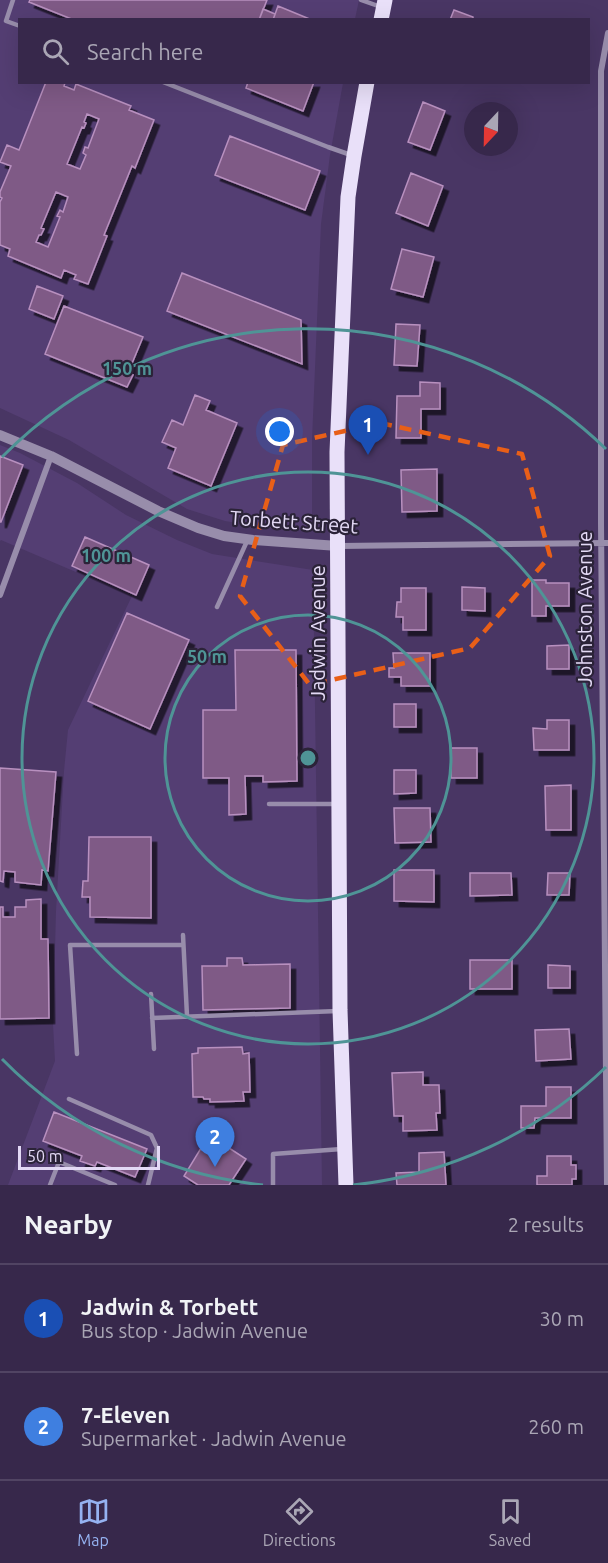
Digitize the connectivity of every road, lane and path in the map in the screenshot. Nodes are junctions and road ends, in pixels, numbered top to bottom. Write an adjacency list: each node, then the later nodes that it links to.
1 (13, 0): 4 (lane)
2 (361, 0): 3 (lane)
3 (383, 9)
4 (18, 25)
5 (608, 33): 12 (street, Johnston Avenue)
6 (168, 84): 8 (lane)
7 (368, 84): 8 (main road, Jadwin Avenue)
8 (354, 156): 13 (main road, Jadwin Avenue)
9 (0, 435): 10 (street, Torbett Street)
10 (51, 456): 11 (street, Torbett Street); 14 (street)
11 (248, 539): 13 (street, Torbett Street); 15 (lane)
12 (604, 542): 13 (street, Torbett Street); 33 (street, Johnston Avenue)
13 (338, 546): 17 (main road, Jadwin Avenue)
14 (0, 595)
15 (217, 607)
16 (269, 804): 17 (lane)
17 (340, 804): 21 (main road, Jadwin Avenue)
18 (183, 935): 19 (lane)
19 (183, 945): 22 (lane); 25 (lane)
20 (151, 993): 23 (lane)
21 (340, 1010): 22 (lane); 27 (main road, Jadwin Avenue)
22 (187, 1016): 23 (lane)
23 (152, 1018): 24 (lane)
24 (154, 1048)
25 (77, 1054)
26 (69, 1099): 30 (lane)
27 (345, 1149): 31 (lane); 32 (main road, Jadwin Avenue)
28 (50, 1185): 29 (lane)
29 (115, 1185)
30 (148, 1185)
31 (273, 1185)
32 (346, 1185)
33 (607, 1185)

